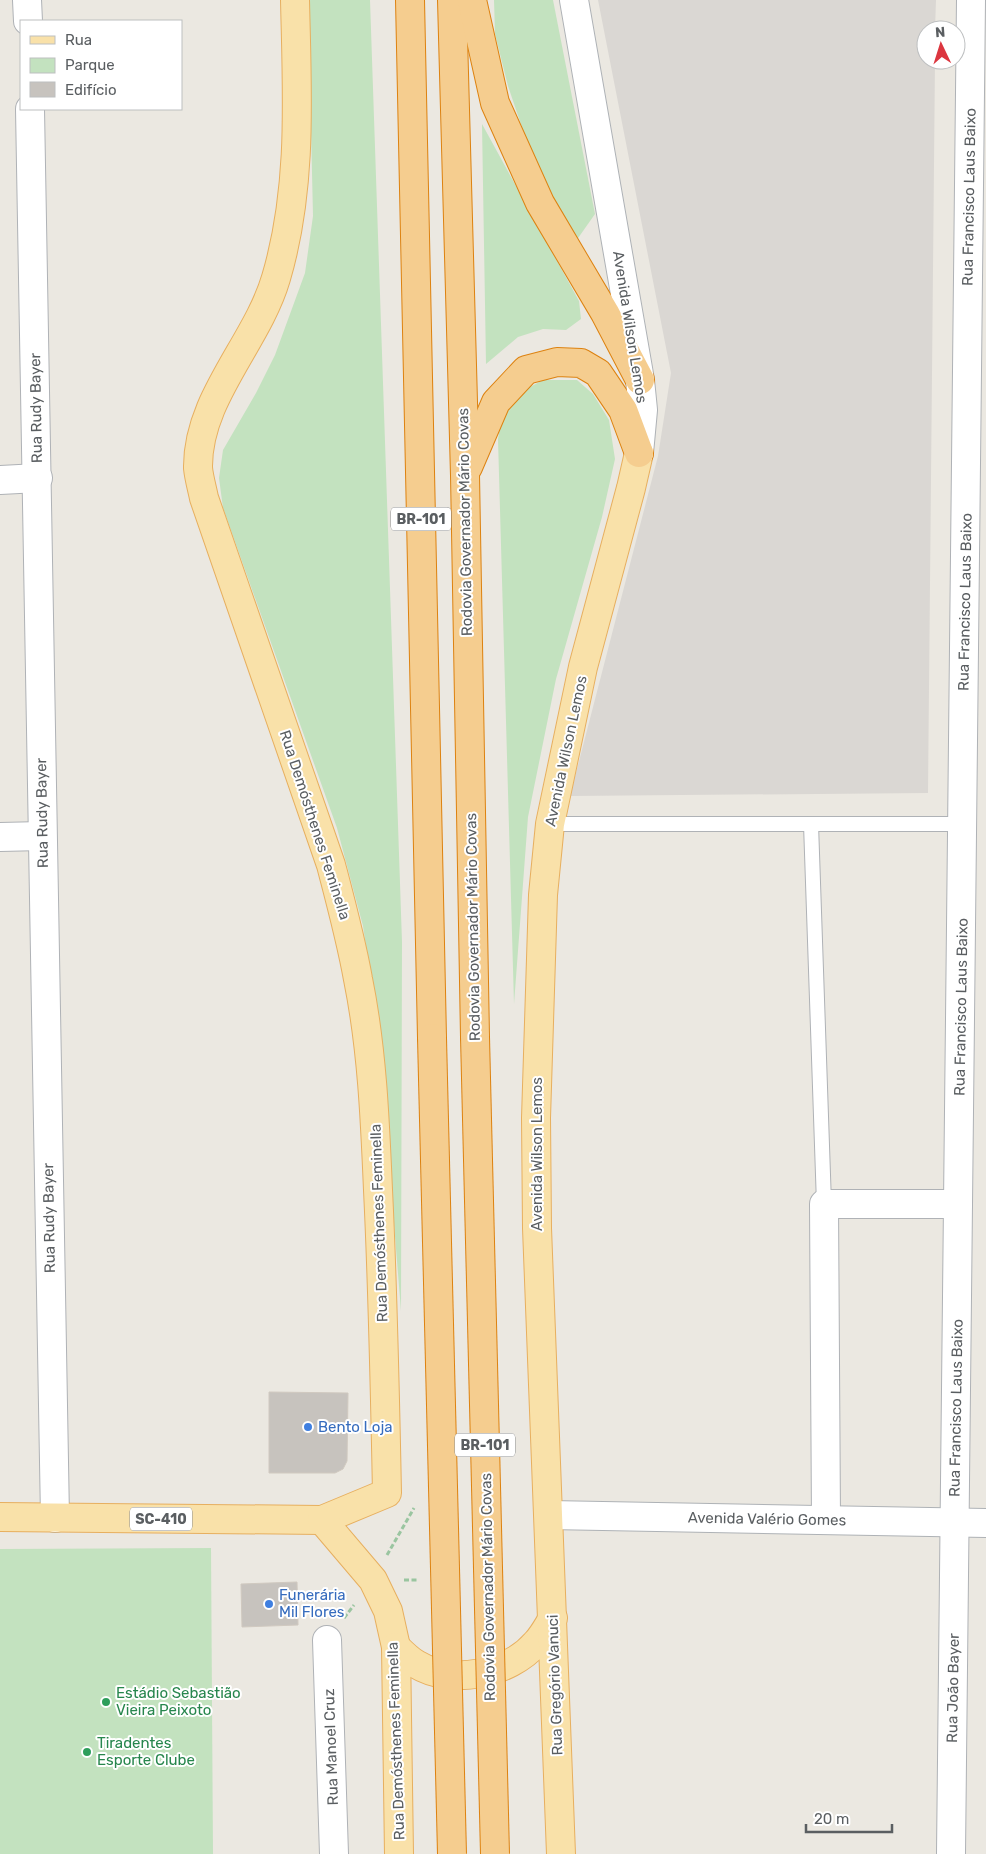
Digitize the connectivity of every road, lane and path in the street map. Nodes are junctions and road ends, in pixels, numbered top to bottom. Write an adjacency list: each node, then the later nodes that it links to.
1 (27, 0): 8 (street)
2 (295, 0): 26 (main road, Rua Demósthenes Feminella)
3 (410, 0): 36 (highway, BR-101, bridge)
4 (452, 0): 12 (highway, Rodovia Governador Mário Covas / BR-101)
5 (472, 0): 10 (highway)
6 (574, 0): 10 (street, Avenida Wilson Lemos)
7 (971, 0): 17 (street, Rua Francisco Laus Baixo)
8 (28, 20)
9 (30, 110): 13 (street, Rua Rudy Bayer)
10 (640, 380): 11 (street, Avenida Wilson Lemos)
11 (639, 453): 12 (highway); 15 (main road, Avenida Wilson Lemos)
12 (465, 475): 37 (highway, Rodovia Governador Mário Covas / BR-101, bridge)
13 (38, 478): 14 (street); 18 (street, Rua Rudy Bayer)
14 (0, 480)
15 (550, 824): 16 (lane); 23 (main road, Avenida Wilson Lemos)
16 (811, 824): 17 (lane); 20 (lane)
17 (963, 824): 21 (street, Rua Francisco Laus Baixo)
18 (42, 836): 19 (street); 25 (street, Rua Rudy Bayer)
19 (0, 837)
20 (824, 1204): 21 (street); 27 (street)
21 (958, 1204): 28 (street, Rua Francisco Laus Baixo)
22 (415, 1506): 30 (path)
23 (549, 1516): 27 (street, Avenida Valério Gomes); 31 (main road, Rua Gregório Vanuci)
24 (0, 1517): 25 (main road, SC-410)
25 (55, 1518): 26 (main road, SC-410)
26 (322, 1520): 30 (main road, Rua Demósthenes Feminella)
27 (826, 1520): 28 (street, Avenida Valério Gomes)
28 (955, 1523): 29 (street, Avenida Valério Gomes); 39 (street, Rua João Bayer)
29 (986, 1523)
30 (373, 1580): 32 (path); 33 (main road, Rua Demósthenes Feminella)
31 (553, 1618): 33 (main road); 38 (main road, Rua Gregório Vanuci)
32 (327, 1640): 34 (street, Rua Manoel Cruz)
33 (396, 1647): 35 (main road, Rua Demósthenes Feminella)
34 (334, 1854)
35 (399, 1854)
36 (452, 1854)
37 (495, 1854)
38 (561, 1854)
39 (951, 1854)

